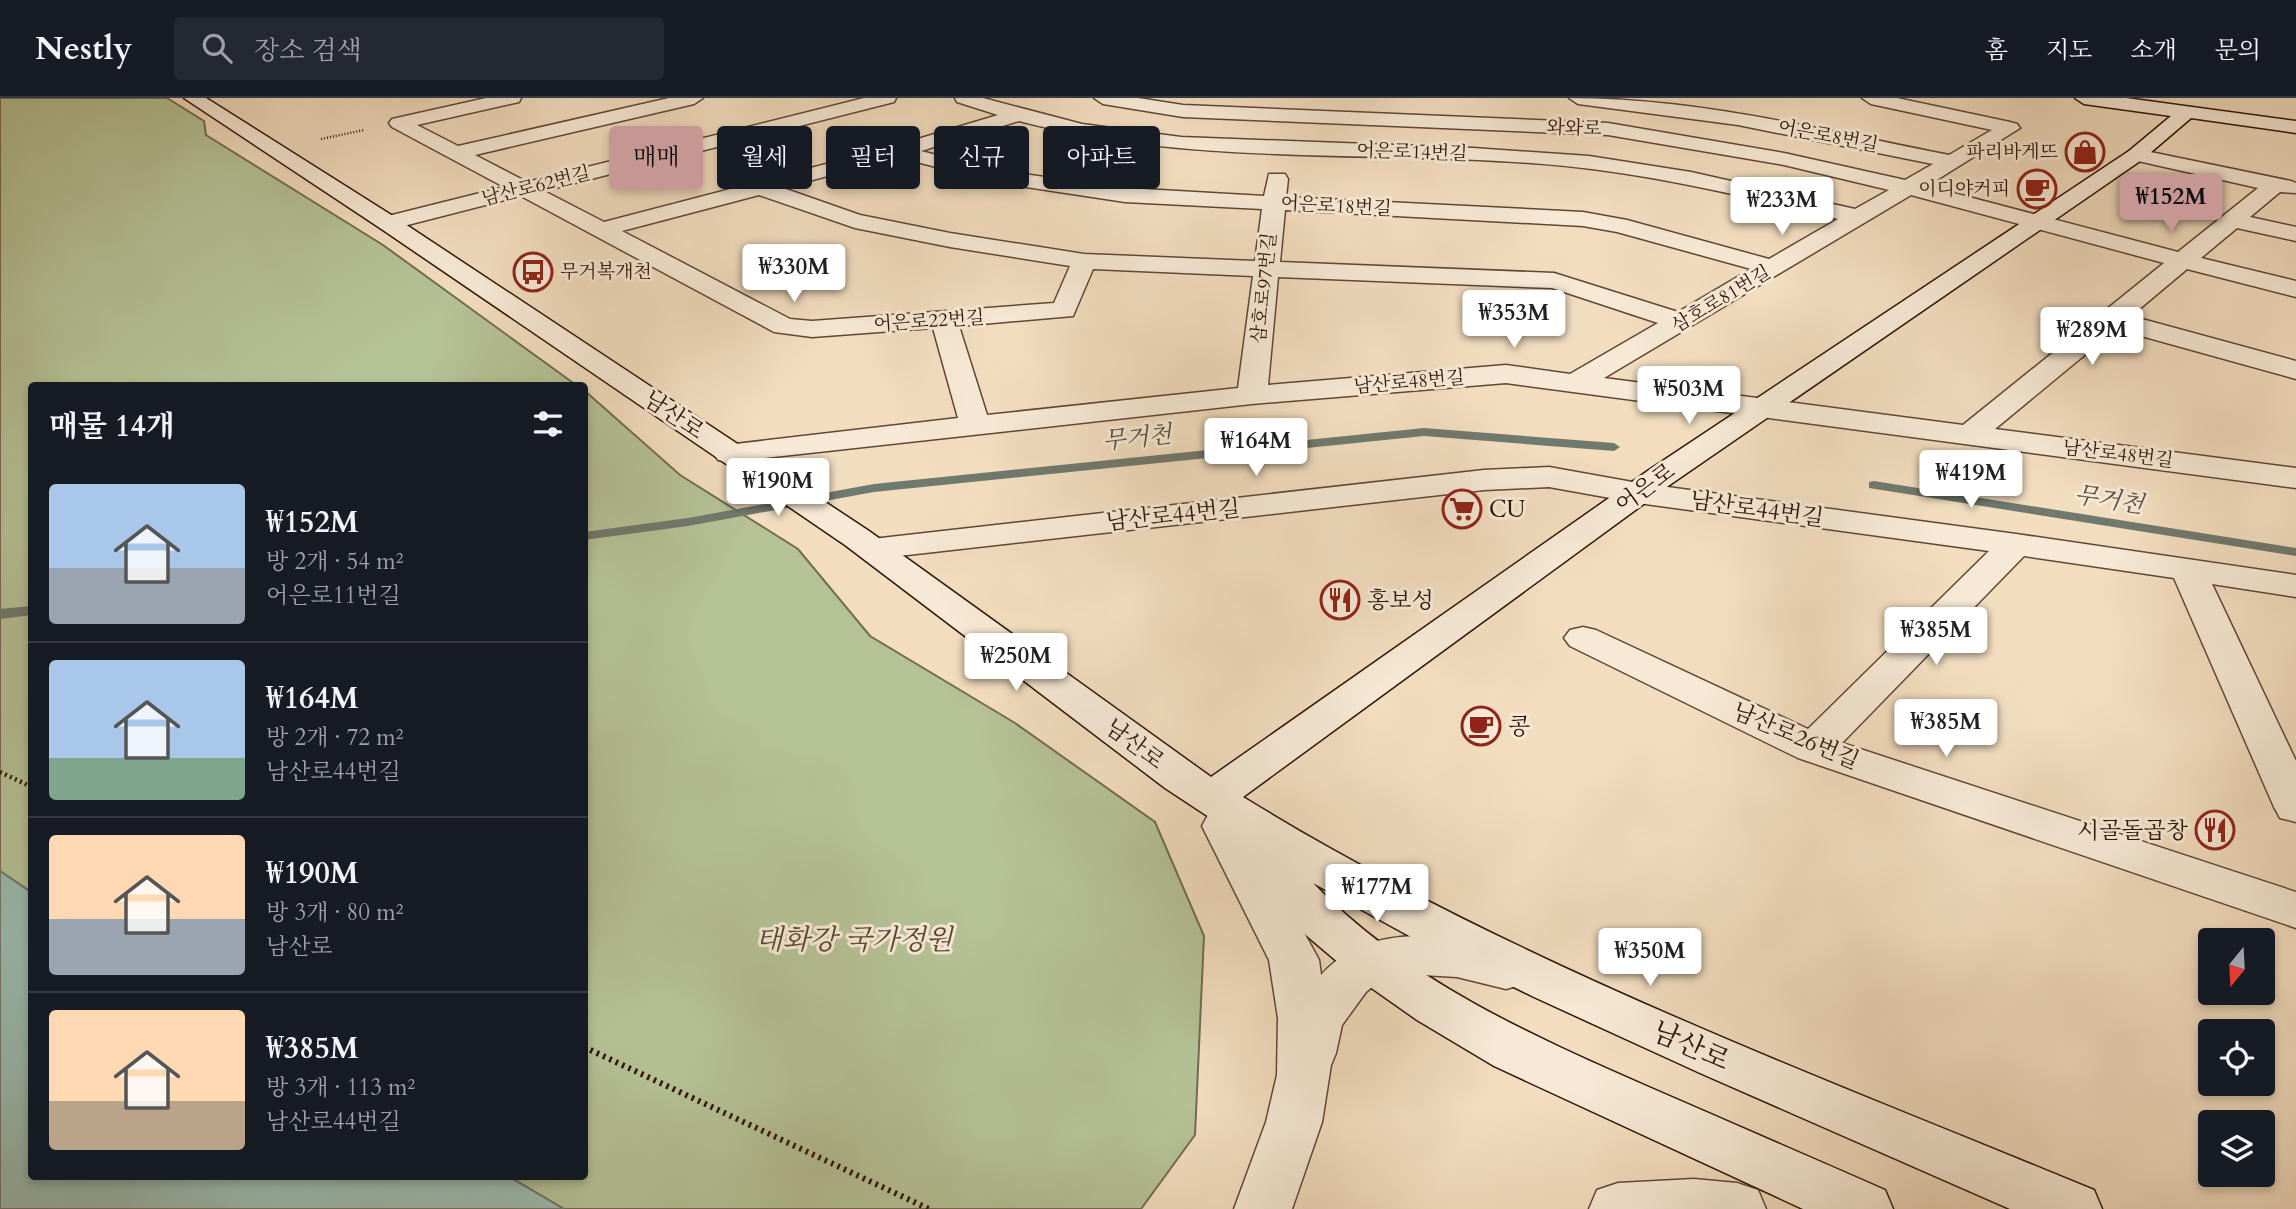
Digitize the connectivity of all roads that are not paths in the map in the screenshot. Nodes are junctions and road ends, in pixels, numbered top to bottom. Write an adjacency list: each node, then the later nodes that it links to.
1 (193, 98): 30 (street, 남산로)
2 (512, 98): 18 (street, 어은로22번길)
3 (694, 98): 18 (street)
4 (887, 98): 24 (street, 남산로62번길)
5 (964, 98): 13 (street, 어은로14번길)
6 (1103, 98): 11 (street, 와와로)
7 (1578, 98): 10 (street, 어은로8번길)
8 (1871, 98): 21 (street, 삼호로81번길)
9 (2084, 98): 12 (street)
10 (1621, 100): 15 (street); 21 (street, 어은로8번길)
11 (1288, 107): 15 (street, 와와로); 17 (street, 삼호로97번길)
12 (2187, 112): 14 (street); 19 (street, 어은로)
13 (1017, 115): 16 (street); 17 (street, 어은로14번길)
14 (2296, 127)
15 (1608, 129): 23 (street, 와와로)
16 (920, 144)
17 (1282, 147): 27 (street, 삼호로97번길); 28 (street, 어은로14번길)
18 (455, 153): 24 (street, 어은로22번길)
19 (2136, 155): 22 (street); 31 (street, 어은로)
20 (920, 157): 27 (street, 어은로18번길)
21 (1952, 162): 23 (street, 삼호로81번길)
22 (2285, 187): 29 (street)
23 (1909, 188): 28 (street, 삼호로81번길); 31 (street, 와와로)
24 (523, 189): 30 (street, 남산로62번길); 32 (street, 어은로22번길)
25 (757, 189): 32 (street)
26 (764, 189): 35 (street)
27 (1273, 203): 36 (street, 어은로18번길); 37 (street, 삼호로97번길)
28 (1859, 217): 36 (street, 삼호로81번길)
29 (2233, 219): 33 (street); 34 (street)
30 (388, 223): 48 (street, 남산로)
31 (2035, 223): 34 (street, 와와로); 45 (street, 어은로)
32 (600, 230): 40 (street, 어은로22번길)
33 (2296, 234)
34 (2183, 260): 38 (street, 와와로); 39 (street)
35 (1084, 261): 37 (street); 40 (street, 어은로22번길)
36 (1773, 268): 41 (street, 삼호로81번길)
37 (1265, 270): 41 (street); 44 (street, 삼호로97번길)
38 (2296, 289)
39 (2111, 319): 42 (street); 47 (street)
40 (944, 320): 46 (street)
41 (1683, 322): 43 (street, 삼호로81번길)
42 (2296, 370)
43 (1575, 383): 44 (street, 남산로48번길); 45 (street, 남산로48번길)
44 (1252, 395): 46 (street, 남산로48번길)
45 (1756, 412): 47 (street, 남산로48번길); 50 (street, 어은로)
46 (975, 425): 48 (street, 남산로48번길)
47 (1969, 435): 49 (street, 남산로48번길)
48 (729, 453): 51 (street, 남산로)
49 (2296, 478)
50 (1649, 485): 51 (street, 남산로44번길); 52 (street, 남산로44번길); 58 (street, 어은로)
51 (864, 544): 58 (street, 남산로)
52 (2016, 544): 53 (street, 남산로44번길); 56 (street)
53 (2188, 570): 54 (street, 남산로44번길); 57 (street)
54 (2296, 586)
55 (1583, 638): 56 (street, 남산로26번길)
56 (1814, 748): 60 (street, 남산로26번길)
57 (2288, 769): 59 (street)
58 (1210, 799): 61 (street, 남산로); 62 (street, 남산로); 63 (street)
59 (2296, 807)
60 (2296, 910)
61 (1370, 962): 62 (street); 63 (street); 67 (street, 남산로)
62 (1552, 983): 68 (street, 남산로)
63 (1304, 1075): 64 (street)
64 (1263, 1209)
65 (1618, 1209): 66 (street)
66 (1737, 1209)
67 (1864, 1209)
68 (2073, 1209)

